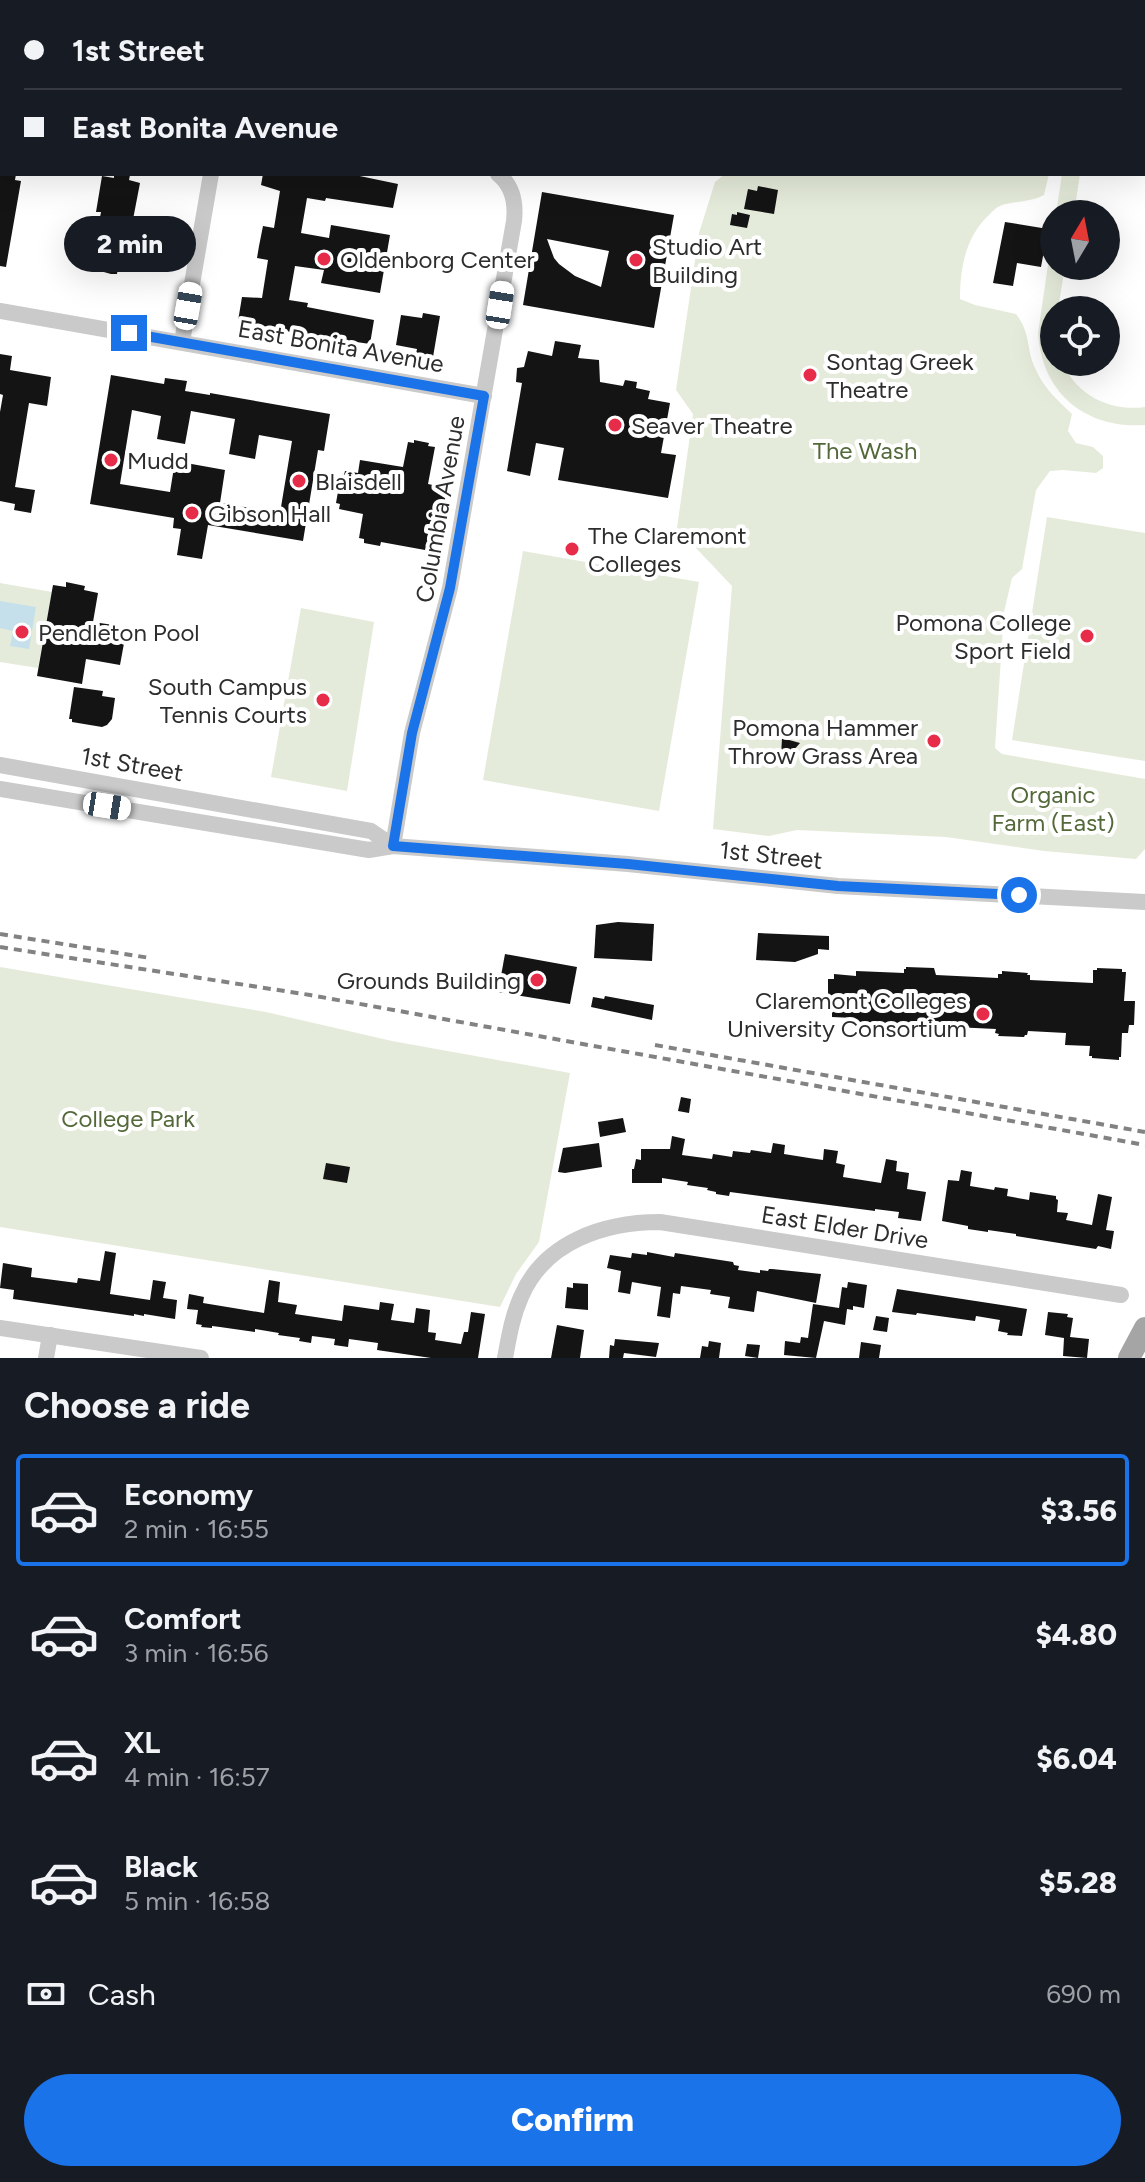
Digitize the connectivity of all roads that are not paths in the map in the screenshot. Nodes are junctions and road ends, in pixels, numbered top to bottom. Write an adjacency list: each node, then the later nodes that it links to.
1 (211, 176): 4 (street)
2 (502, 177): 5 (street, Columbia Avenue)
3 (0, 311): 4 (street, East Bonita Avenue)
4 (182, 342): 5 (street, East Bonita Avenue)
5 (484, 396): 8 (street, Columbia Avenue)
6 (0, 765): 8 (street, 1st Street)
7 (0, 789): 8 (street, 1st Street)
8 (393, 846): 9 (street, 1st Street)
9 (1145, 902)
10 (1121, 1295): 16 (street, East Elder Drive)
11 (0, 1328): 13 (street)
12 (1145, 1328): 17 (main road)
13 (50, 1335): 14 (street); 15 (street)
14 (46, 1358)
15 (201, 1358)
16 (505, 1358)
17 (1129, 1358)

